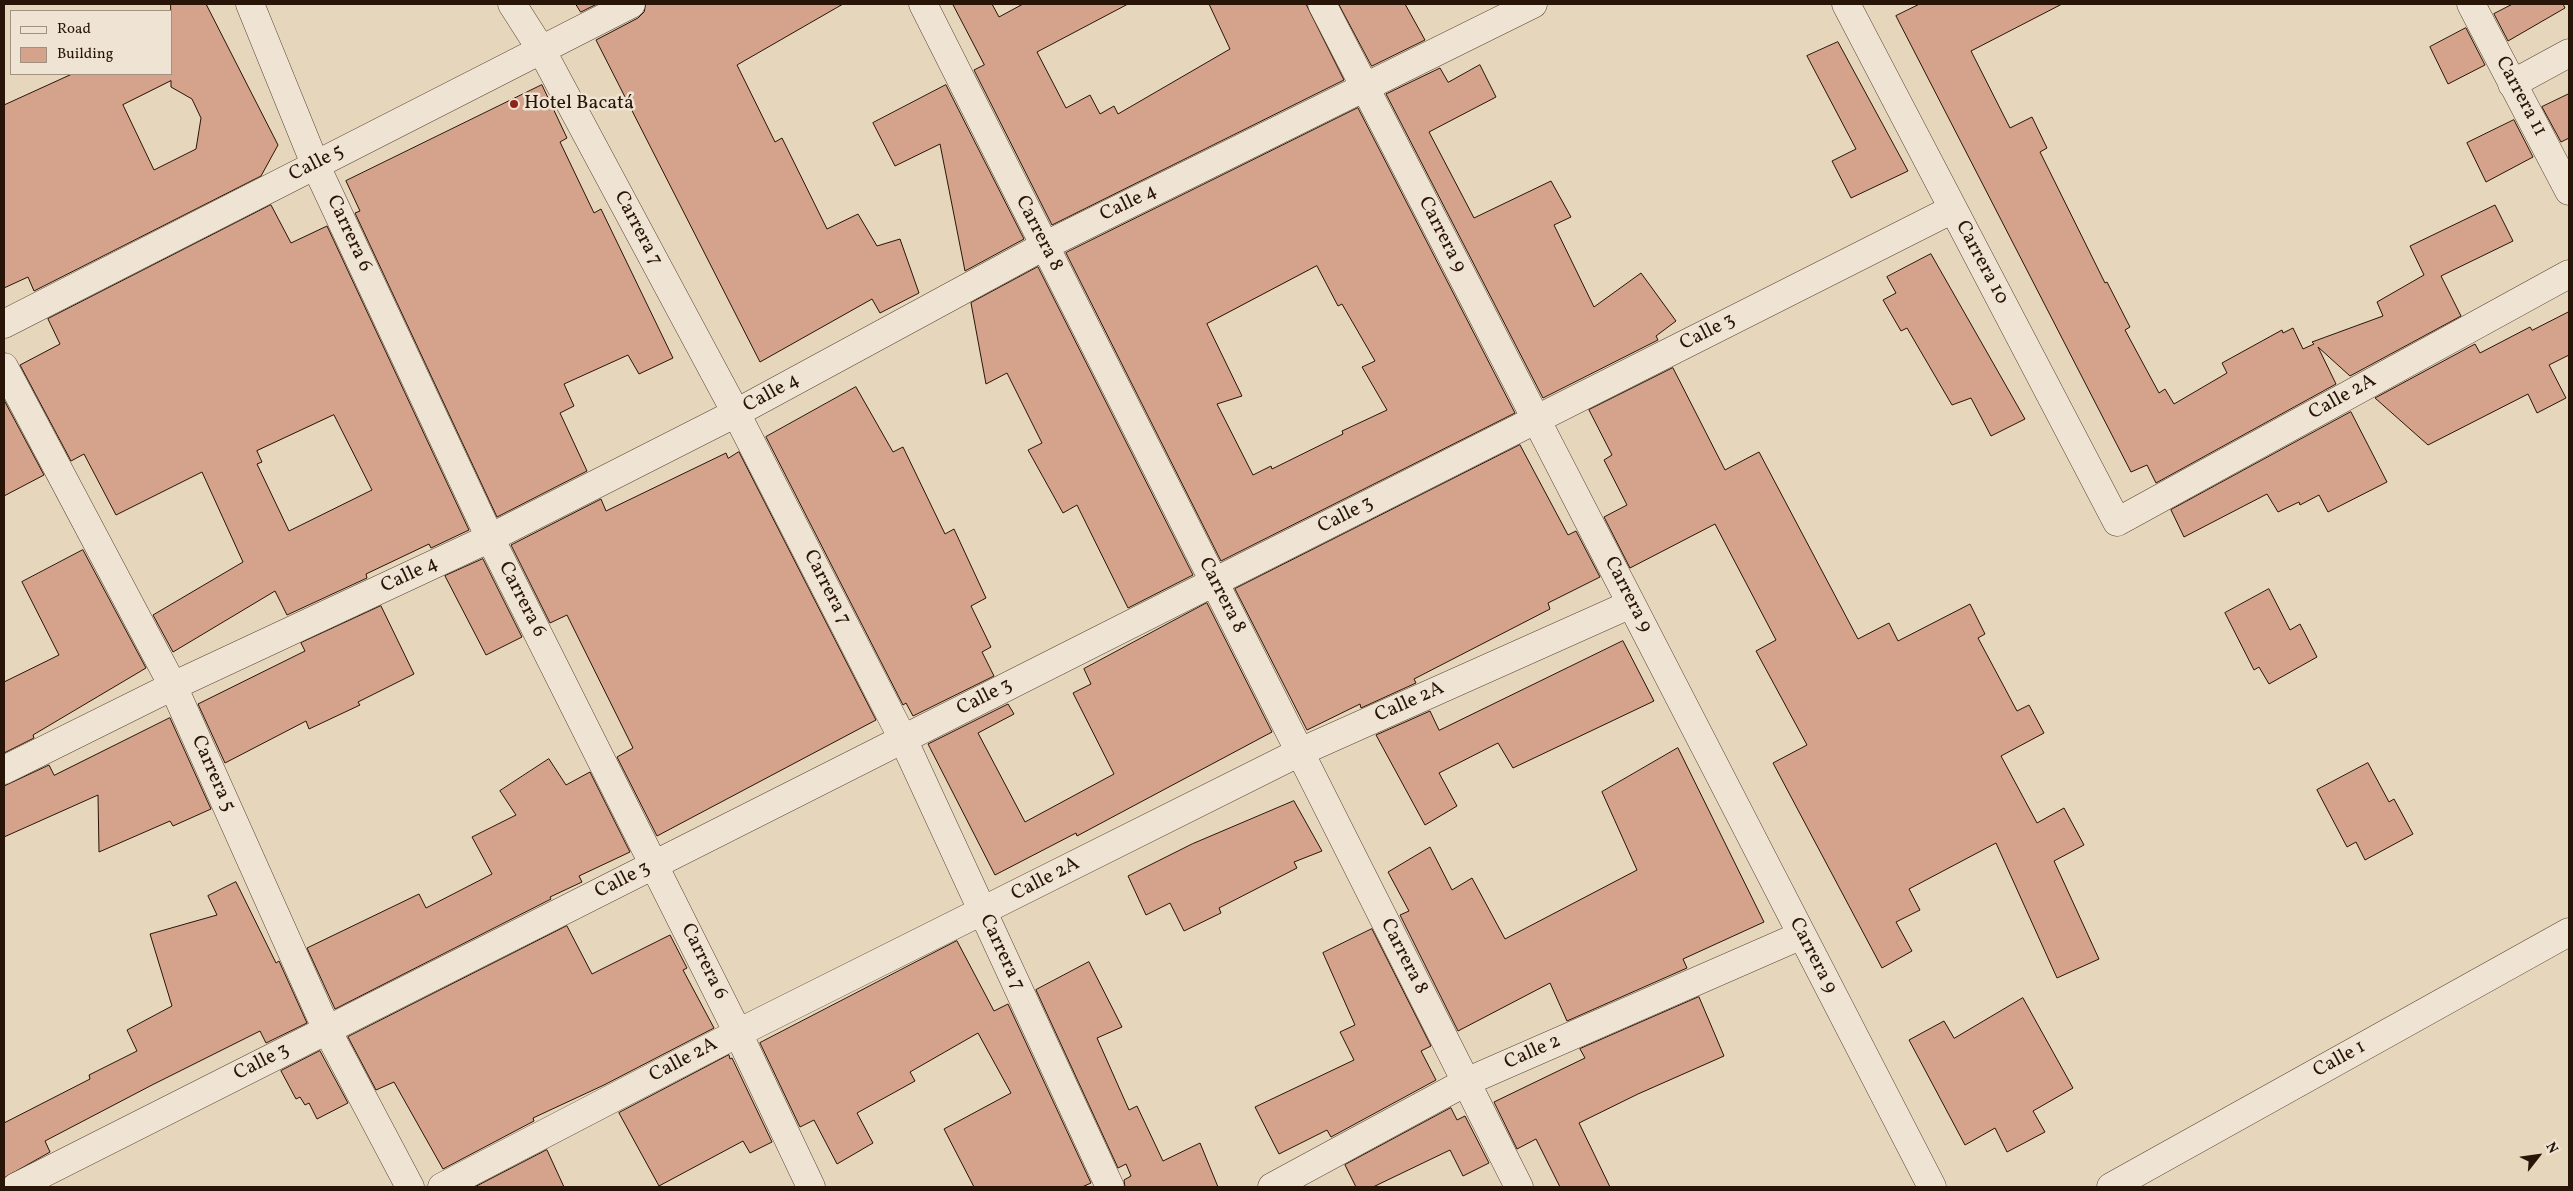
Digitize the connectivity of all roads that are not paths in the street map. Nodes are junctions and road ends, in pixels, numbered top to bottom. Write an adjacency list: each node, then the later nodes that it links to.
1 (250, 4): 13 (street, Carrera 6)
2 (512, 4): 9 (street, Carrera 7)
3 (631, 4): 9 (street, Calle 5)
4 (923, 4): 16 (street, Carrera 8)
5 (1322, 4): 12 (street, Carrera 9)
6 (1533, 4): 12 (street, Calle 4)
7 (2471, 4): 11 (street, Carrera 11)
8 (1854, 6): 15 (street, Carrera 10)
9 (542, 51): 13 (street, Calle 5); 20 (street, Carrera 7)
10 (2569, 53): 11 (street)
11 (2512, 84): 14 (street, Carrera 11)
12 (1365, 88): 16 (street, Calle 4); 21 (street, Carrera 9)
13 (316, 164): 18 (street, Calle 5); 23 (street, Carrera 6)
14 (2569, 191)
15 (1953, 208): 21 (street, Calle 3); 22 (street, Carrera 10)
16 (1044, 246): 20 (street, Calle 4); 24 (street, Carrera 8)
17 (2569, 274): 22 (street, Calle 2A)
18 (4, 324)
19 (4, 367): 26 (street, Carrera 5)
20 (736, 413): 23 (street, Calle 4); 27 (street, Carrera 7)
21 (1536, 419): 24 (street, Calle 3); 25 (street, Carrera 9)
22 (2117, 522)
23 (490, 538): 26 (street, Calle 4); 30 (street, Carrera 6)
24 (1214, 582): 27 (street, Calle 3); 28 (street, Carrera 8)
25 (1631, 604): 28 (street, Calle 2A); 33 (street, Carrera 9)
26 (173, 686): 29 (street, Calle 4); 34 (street, Carrera 5)
27 (903, 739): 30 (street, Calle 3); 31 (street, Carrera 7)
28 (1300, 752): 31 (street, Calle 2A); 36 (street, Carrera 8)
29 (4, 770)
30 (655, 865): 34 (street, Calle 3); 35 (street, Carrera 6)
31 (982, 912): 35 (street, Calle 2A); 41 (street, Carrera 7)
32 (2569, 932): 45 (street, Calle 1)
33 (1802, 936): 36 (street, Calle 2); 44 (street, Carrera 9)
34 (327, 1030): 37 (street, Calle 3); 38 (street, Carrera 5)
35 (738, 1033): 39 (street, Calle 2A); 40 (street, Carrera 6)
36 (1466, 1082): 42 (street, Calle 2); 43 (street, Carrera 8)
37 (16, 1187)
38 (410, 1187)
39 (442, 1187)
40 (811, 1187)
41 (1110, 1187)
42 (1272, 1187)
43 (1519, 1187)
44 (1932, 1187)
45 (2110, 1187)

